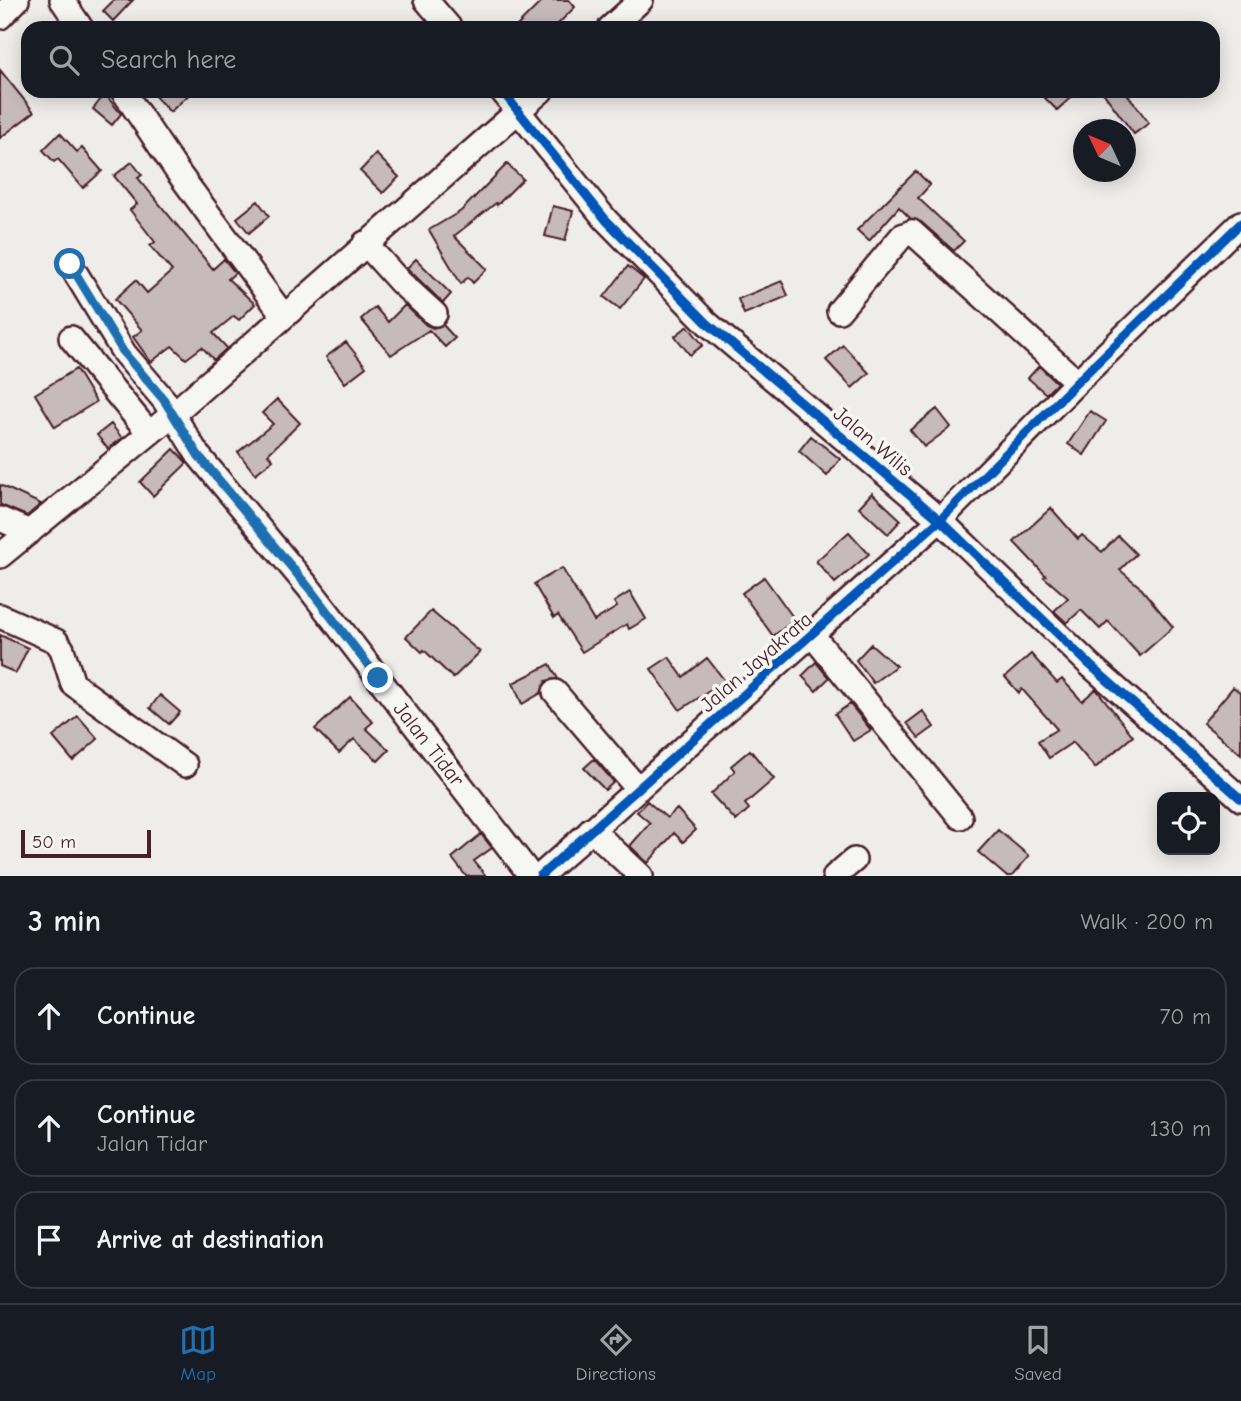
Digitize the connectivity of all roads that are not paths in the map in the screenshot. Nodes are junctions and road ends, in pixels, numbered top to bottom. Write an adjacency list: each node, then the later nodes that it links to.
1 (17, 0): 5 (street)
2 (62, 0): 6 (street)
3 (426, 0): 7 (street)
4 (641, 0): 8 (street)
5 (0, 17)
6 (76, 21)
7 (444, 21)
8 (618, 21)
9 (128, 98): 18 (street)
10 (508, 98): 12 (street, Jalan Wilis)
11 (533, 98): 12 (street)
12 (519, 111): 14 (street); 24 (street, Jalan Wilis)
13 (1241, 223): 20 (street)
14 (365, 243): 17 (street); 18 (street)
15 (70, 264): 21 (street, Jalan Tidar)
16 (839, 311): 20 (street)
17 (436, 314)
18 (283, 315): 21 (street)
19 (71, 338): 22 (street)
20 (1077, 382): 24 (street, Jalan Jayakrata)
21 (173, 414): 22 (street); 36 (street, Jalan Tidar)
22 (149, 433): 25 (street)
23 (0, 519): 25 (street)
24 (940, 520): 28 (street, Jalan Jayakrata); 32 (street, Jalan Wilis)
25 (30, 532): 26 (street)
26 (0, 556)
27 (0, 616): 30 (street)
28 (813, 636): 31 (street, Jalan Jayakrata); 33 (street)
29 (555, 692): 31 (street)
30 (185, 765)
31 (638, 789): 34 (street, Jalan Jayakrata)
32 (1241, 799)
33 (960, 817)
34 (592, 830): 37 (street, Jalan Jayakrata); 38 (street)
35 (854, 860): 39 (street)
36 (531, 876)
37 (540, 876)
38 (641, 876)
39 (835, 876)

